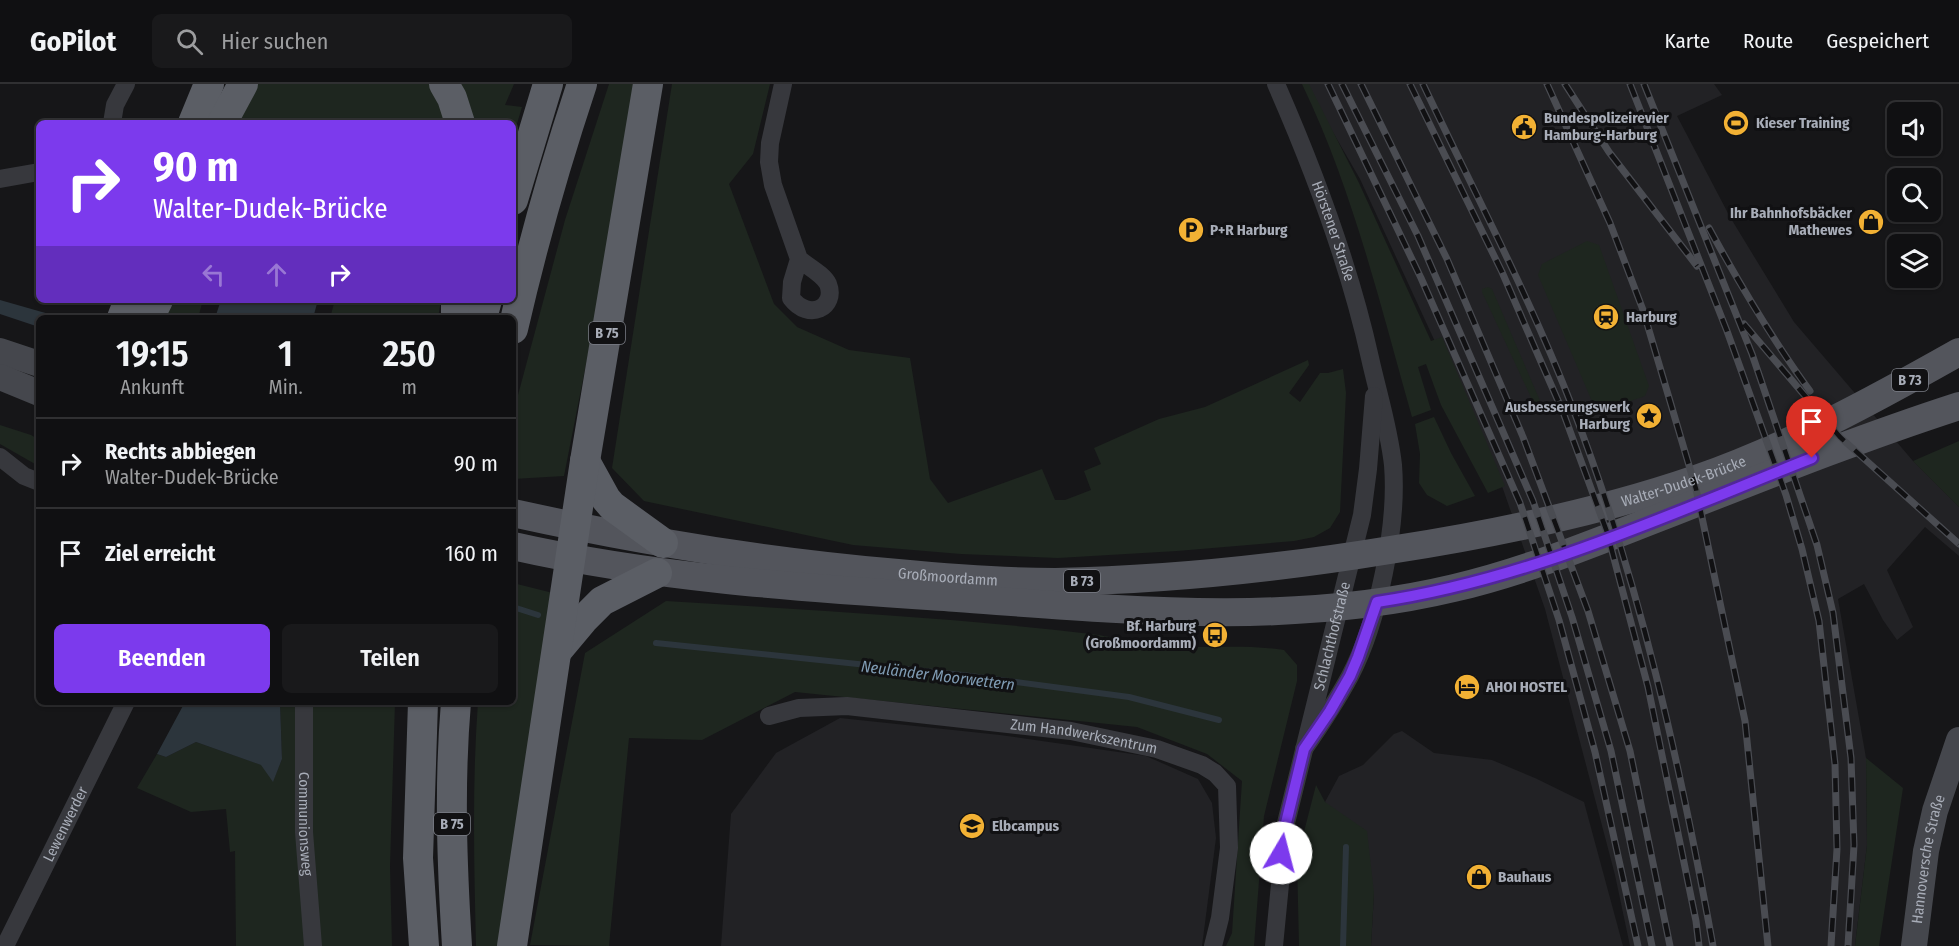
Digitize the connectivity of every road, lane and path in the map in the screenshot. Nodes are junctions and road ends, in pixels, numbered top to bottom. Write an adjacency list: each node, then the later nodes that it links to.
1 (126, 84): 10 (street)
2 (209, 84): 11 (highway)
3 (243, 84): 12 (highway)
4 (444, 84): 13 (highway)
5 (548, 84): 16 (highway)
6 (582, 84): 20 (highway)
7 (648, 84): 31 (highway, B 75)
8 (783, 84): 17 (street)
9 (1276, 84): 25 (street, Hörstener Straße)
10 (112, 120)
11 (194, 120)
12 (224, 120)
13 (459, 120)
14 (36, 173): 15 (street)
15 (0, 179)
16 (516, 190)
17 (798, 259)
18 (150, 308): 19 (highway)
19 (130, 315)
20 (516, 316)
21 (0, 351): 23 (main road)
22 (1959, 352): 37 (main road, Walter-Dudek-Brücke / B 73)
23 (36, 363)
24 (0, 377): 26 (main road)
25 (1375, 382): 37 (street, Hörstener Straße); 38 (street, Hörstener Straße)
26 (36, 392)
27 (1959, 393): 29 (main road, Walter-Dudek-Brücke)
28 (1959, 406): 29 (main road, Walter-Dudek-Brücke / B 73)
29 (1883, 431): 41 (main road, Walter-Dudek-Brücke / B 73)
30 (0, 457): 32 (street)
31 (585, 461): 34 (highway, B 75); 35 (highway)
32 (36, 481)
33 (516, 514): 34 (main road, Großmoordamm / B 73)
34 (575, 526): 35 (main road, Großmoordamm / B 73); 39 (highway)
35 (663, 543): 38 (main road, Großmoordamm / B 73)
36 (516, 547): 39 (main road, Großmoordamm / B 73)
37 (1387, 551): 38 (main road, Großmoordamm / B 73); 41 (street, Schlachthofstraße)
38 (1352, 556): 42 (street, Schlachthofstraße)
39 (570, 558): 40 (main road, Großmoordamm / B 73); 43 (highway)
40 (657, 573): 42 (main road, Großmoordamm / B 73); 43 (highway)
41 (1377, 602): 42 (main road, Großmoordamm / B 73); 50 (street, Schlachthofstraße)
42 (1340, 606): 50 (street, Schlachthofstraße)
43 (556, 654): 56 (highway)
44 (125, 705): 52 (street, Lewenwerder)
45 (304, 705): 53 (street, Communionsweg)
46 (423, 705): 54 (highway, B 75)
47 (456, 705): 55 (highway, B 75)
48 (769, 716): 57 (street, Zum Handwerkszentrum)
49 (1959, 740): 60 (main road, Hannoversche Straße)
50 (1304, 749): 51 (street, Schlachthofstraße)
51 (1277, 915): 58 (street, Schlachthofstraße); 59 (street, Schlachthofstraße)
52 (5, 946)
53 (313, 946)
54 (424, 946)
55 (457, 946)
56 (512, 946)
57 (1213, 946)
58 (1274, 946)
59 (1282, 946)
60 (1914, 946)

